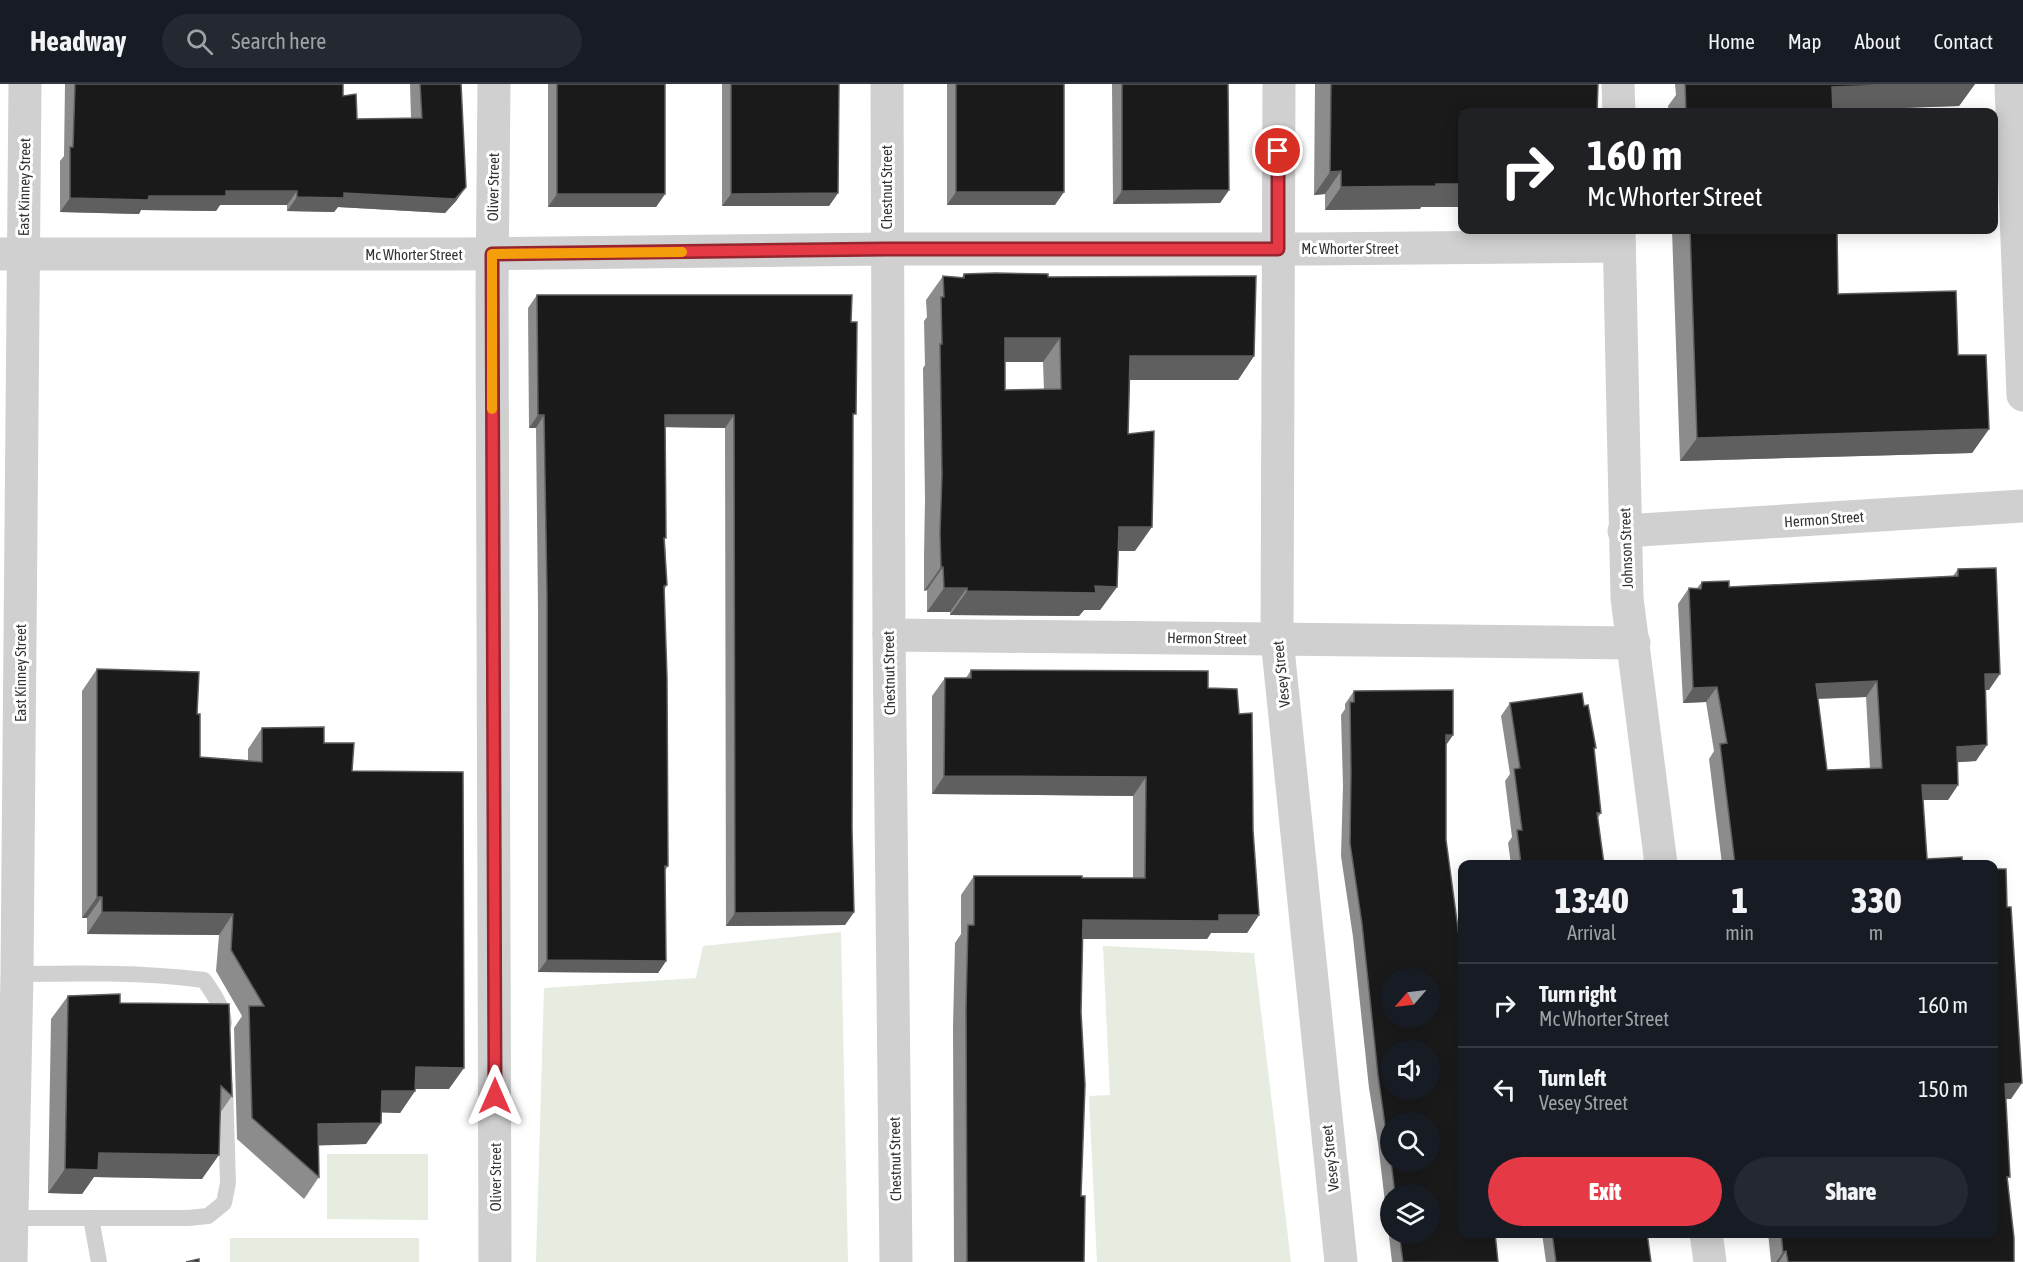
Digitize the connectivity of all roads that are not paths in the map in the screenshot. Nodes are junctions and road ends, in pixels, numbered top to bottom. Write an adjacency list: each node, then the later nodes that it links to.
1 (25, 84): 11 (street, East Kinney Street)
2 (494, 84): 12 (street, Oliver Street)
3 (887, 84): 9 (street, Chestnut Street)
4 (1279, 84): 10 (street, Vesey Street)
5 (1618, 84): 7 (street)
6 (2011, 84): 13 (street)
7 (1618, 108)
8 (1619, 238): 10 (street, Mc Whorter Street); 15 (street, Johnson Street)
9 (886, 249): 10 (street, Mc Whorter Street); 12 (street, Mc Whorter Street); 16 (street, Chestnut Street)
10 (1278, 249): 17 (street, Vesey Street)
11 (11, 254): 12 (street, Mc Whorter Street); 20 (street, East Kinney Street)
12 (492, 254): 28 (street, Oliver Street)
13 (2023, 395)
14 (2023, 506): 15 (street, Hermon Street)
15 (1624, 531): 18 (street, Johnson Street)
16 (889, 635): 17 (street, Hermon Street); 29 (street, Chestnut Street)
17 (1277, 639): 18 (street, Hermon Street); 30 (street, Vesey Street)
18 (1634, 643): 19 (street, Johnson Street)
19 (1661, 860)
20 (17, 974): 21 (lane); 23 (street, East Kinney Street)
21 (224, 1041)
22 (225, 1064): 24 (lane)
23 (12, 1218): 24 (lane); 26 (street, East Kinney Street)
24 (91, 1218): 27 (lane)
25 (1707, 1238): 31 (street)
26 (11, 1262)
27 (99, 1262)
28 (495, 1262)
29 (896, 1262)
30 (1341, 1262)
31 (1710, 1262)

